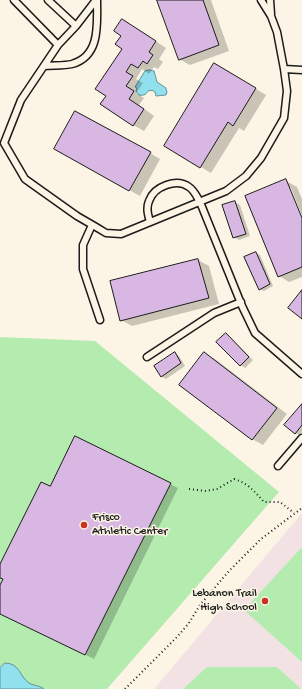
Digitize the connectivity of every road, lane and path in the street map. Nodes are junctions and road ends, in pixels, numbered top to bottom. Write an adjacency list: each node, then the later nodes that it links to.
1 (14, 0): 8 (lane)
2 (48, 0): 7 (lane)
3 (96, 0): 7 (lane); 9 (lane)
4 (261, 0): 6 (lane)
5 (270, 0): 6 (lane)
6 (271, 16): 10 (lane)
7 (76, 26): 8 (lane)
8 (58, 45): 9 (lane)
9 (44, 66): 14 (lane)
10 (284, 69): 11 (lane); 12 (lane)
11 (302, 70)
12 (200, 202): 13 (lane); 13 (lane); 15 (lane)
13 (150, 222): 14 (lane)
14 (92, 225): 16 (lane)
15 (241, 302): 17 (lane); 18 (lane)
16 (100, 320)
17 (147, 357)
18 (302, 374)
19 (302, 438): 20 (lane)
20 (278, 466)
21 (189, 489): 23 (path)
22 (302, 508): 23 (path)
23 (294, 514): 24 (path)
24 (125, 689)

